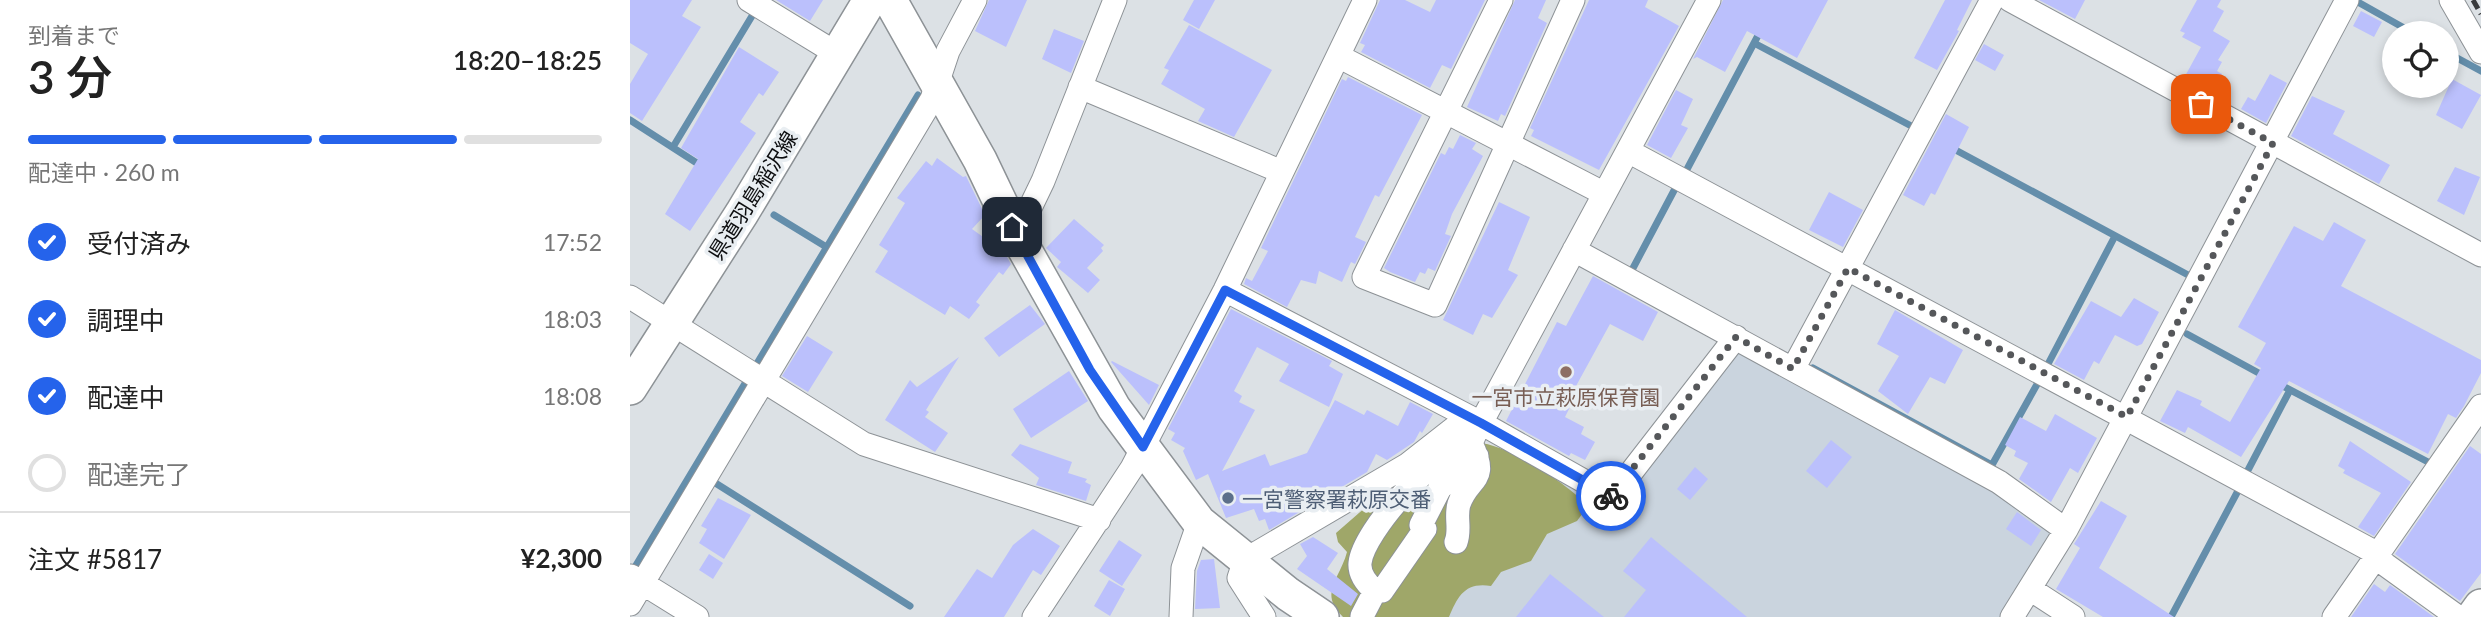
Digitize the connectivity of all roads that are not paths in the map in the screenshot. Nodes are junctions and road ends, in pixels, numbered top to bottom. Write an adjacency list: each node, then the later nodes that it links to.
1 (749, 0): 15 (street)
2 (870, 0): 15 (main road, 県道羽島稲沢線)
3 (890, 0): 17 (main road)
4 (975, 0): 17 (street)
5 (1115, 0): 18 (street)
6 (1365, 0): 16 (street)
7 (1501, 0): 19 (street)
8 (1573, 0): 20 (street)
9 (1709, 0): 22 (street)
10 (1992, 0): 28 (street)
11 (2010, 0): 21 (street)
12 (2347, 0): 21 (street)
13 (2452, 0): 14 (street)
14 (2481, 52)
15 (839, 55): 31 (main road, 県道羽島稲沢線)
16 (1338, 56): 19 (street); 23 (street)
17 (937, 84): 25 (main road); 34 (street)
18 (1080, 87): 23 (street); 25 (street)
19 (1445, 111): 20 (street); 20 (street)
20 (1510, 143): 24 (street)
21 (2273, 143): 27 (street); 37 (street)
22 (1628, 151): 24 (street); 28 (street)
23 (1282, 172): 29 (street)
24 (1603, 192): 26 (street)
25 (1012, 227): 39 (main road)
26 (1574, 250): 32 (street); 38 (street)
27 (2481, 254)
28 (1848, 268): 33 (street); 37 (street)
29 (1225, 290): 38 (street); 39 (street)
30 (630, 297): 31 (street)
31 (671, 323): 34 (street); 35 (main road, 県道羽島稲沢線)
32 (1736, 337): 33 (street); 38 (street)
33 (1793, 369): 44 (street)
34 (755, 374): 41 (street); 47 (street)
35 (630, 388)
36 (2480, 409): 45 (street)
37 (2127, 417): 44 (street); 45 (street)
38 (1474, 435): 40 (street); 43 (street); 43 (street); 46 (street)
39 (1143, 447): 41 (street); 42 (main road)
40 (1393, 508): 43 (street); 49 (street)
41 (1099, 520): 54 (street)
42 (1199, 522): 46 (main road); 55 (street)
43 (1423, 527): 49 (street)
44 (2066, 530): 48 (street)
45 (2380, 555): 60 (street); 61 (street)
46 (1245, 560): 56 (street); 57 (main road)
47 (636, 579): 50 (street); 53 (street)
48 (2030, 589): 58 (street); 59 (street)
49 (1375, 591): 52 (street)
50 (630, 604)
51 (2481, 606): 62 (main road)
52 (1362, 616)
53 (696, 617)
54 (1034, 617)
55 (1181, 617)
56 (1264, 617)
57 (1322, 617)
58 (2012, 617)
59 (2073, 617)
60 (2334, 617)
61 (2458, 617)
62 (2473, 617)

